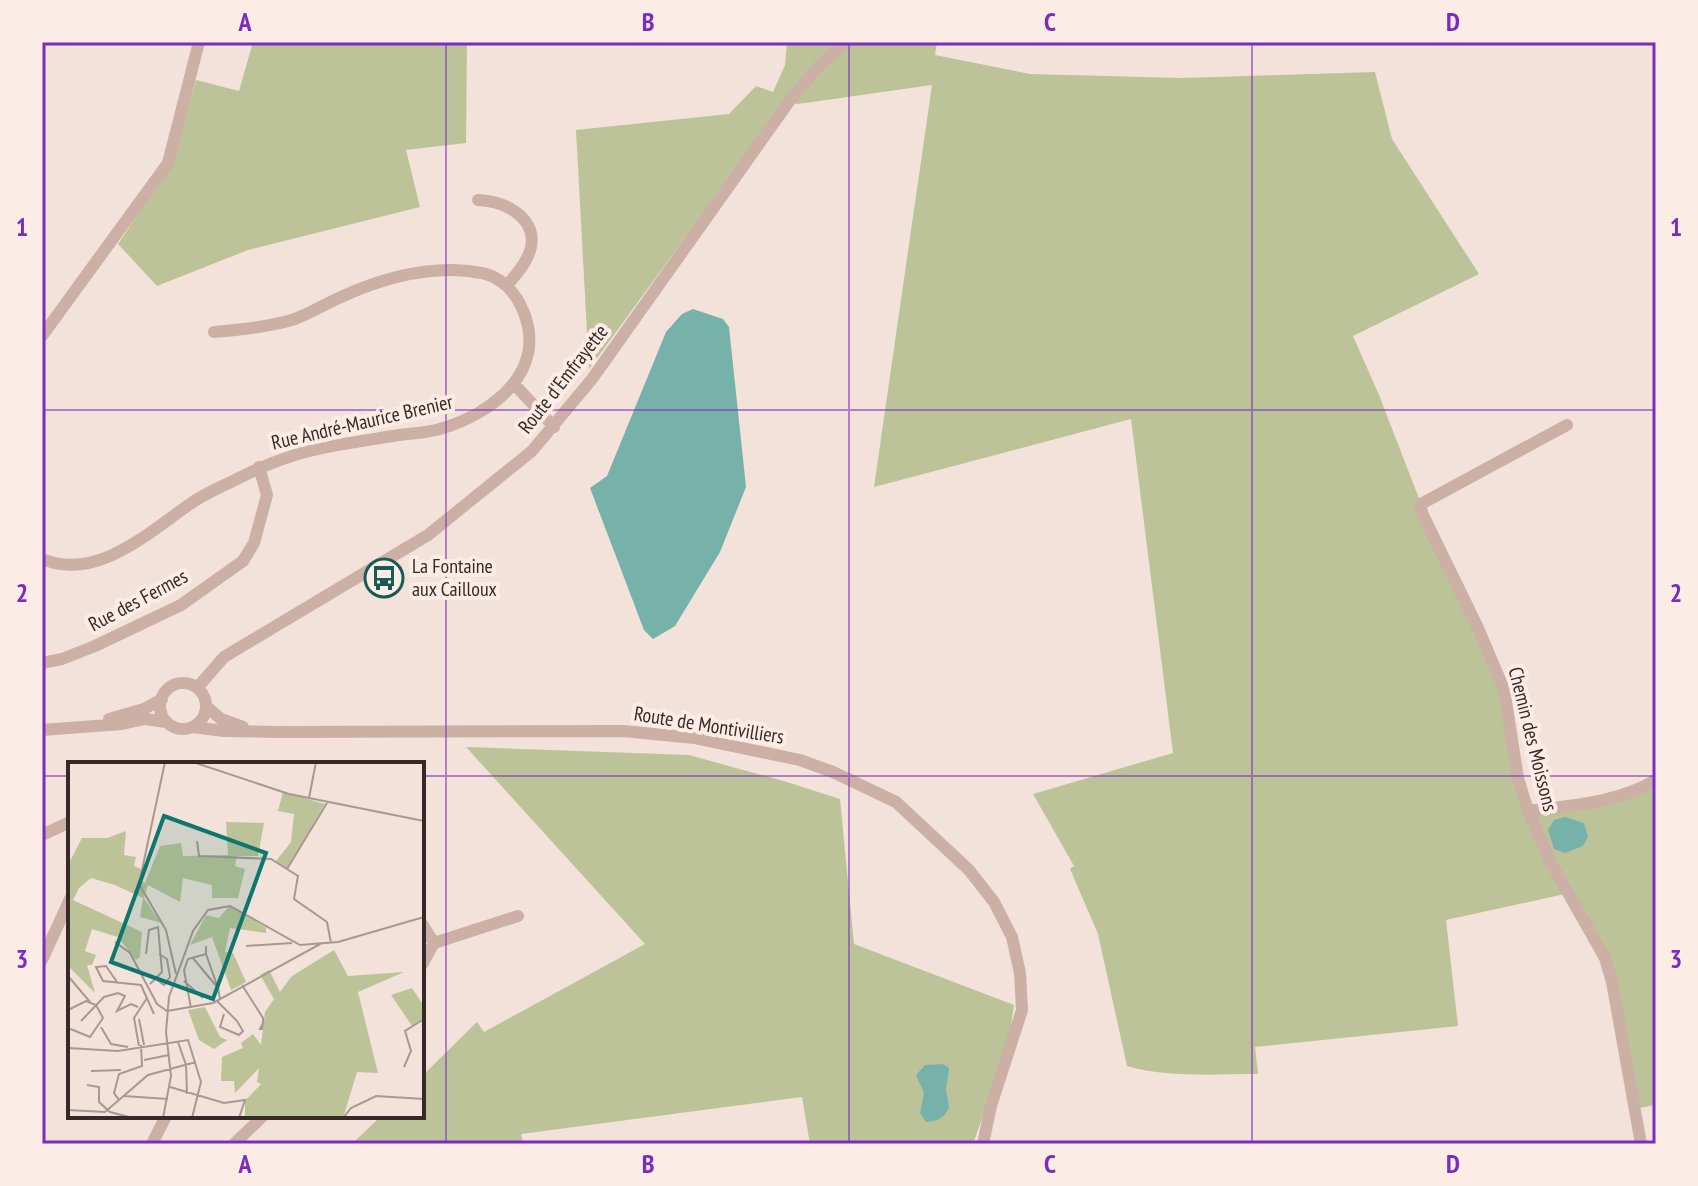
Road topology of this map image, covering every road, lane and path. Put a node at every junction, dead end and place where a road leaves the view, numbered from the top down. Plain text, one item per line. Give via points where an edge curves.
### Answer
1 (199, 42) edge
2 (845, 42) edge
3 (478, 200) dead end
4 (507, 285) junction
5 (214, 332) dead end
6 (42, 336) edge
7 (515, 385) junction
8 (1567, 425) dead end
9 (554, 427) junction
10 (259, 467) junction
11 (42, 559) edge
12 (42, 663) edge
13 (197, 688) junction
14 (162, 699) junction
15 (206, 706) junction
16 (166, 722) junction
17 (90, 725) junction
18 (193, 727) junction
19 (42, 730) edge
20 (257, 731) junction
21 (1656, 780) edge
22 (1528, 811) junction
23 (68, 823) edge
24 (42, 835) edge
25 (68, 903) edge
26 (518, 916) dead end
27 (424, 927) edge
28 (434, 943) junction
29 (42, 960) edge
30 (424, 961) edge
31 (165, 1118) edge
32 (261, 1118) edge
33 (152, 1144) edge
34 (234, 1144) edge
35 (983, 1144) edge
36 (1641, 1144) edge

1 - 6 street via 168,163
2 - 9 street, Route d'Emfrayette via 788,103
3 - 4 street via 505,204 527,224 528,258
4 - 5 street via 470,271 407,274 294,319
4 - 7 street via 518,299 529,332 530,349
7 - 9 street
7 - 10 street, Rue André-Maurice Brenier via 466,419 438,430 306,452
8 - 22 street, Chemin des Moissons via 1421,504 1504,689
9 - 13 street, Route d'Emfrayette via 508,472 428,535 224,657
10 - 11 street, Rue André-Maurice Brenier via 197,499 119,552 80,565
10 - 12 street, Rue des Fermes via 267,495 254,543 243,561 181,605 95,646
13 - 14 street via 180,684
13 - 15 street
14 - 16 street
14 - 17 street
15 - 18 street
15 - 20 street, Route de Montivilliers via 221,719
16 - 17 street
16 - 18 street via 176,728
17 - 19 street
18 - 20 street, Route de Montivilliers
20 - 35 street, Route de Montivilliers via 623,731 694,738 800,760 896,802 969,870 1012,937 1022,1010
21 - 22 street via 1612,799
22 - 36 street, Chemin des Moissons via 1605,958
23 - 24 street
25 - 29 street
26 - 28 street
27 - 28 street
28 - 30 street
31 - 33 street
32 - 34 street

